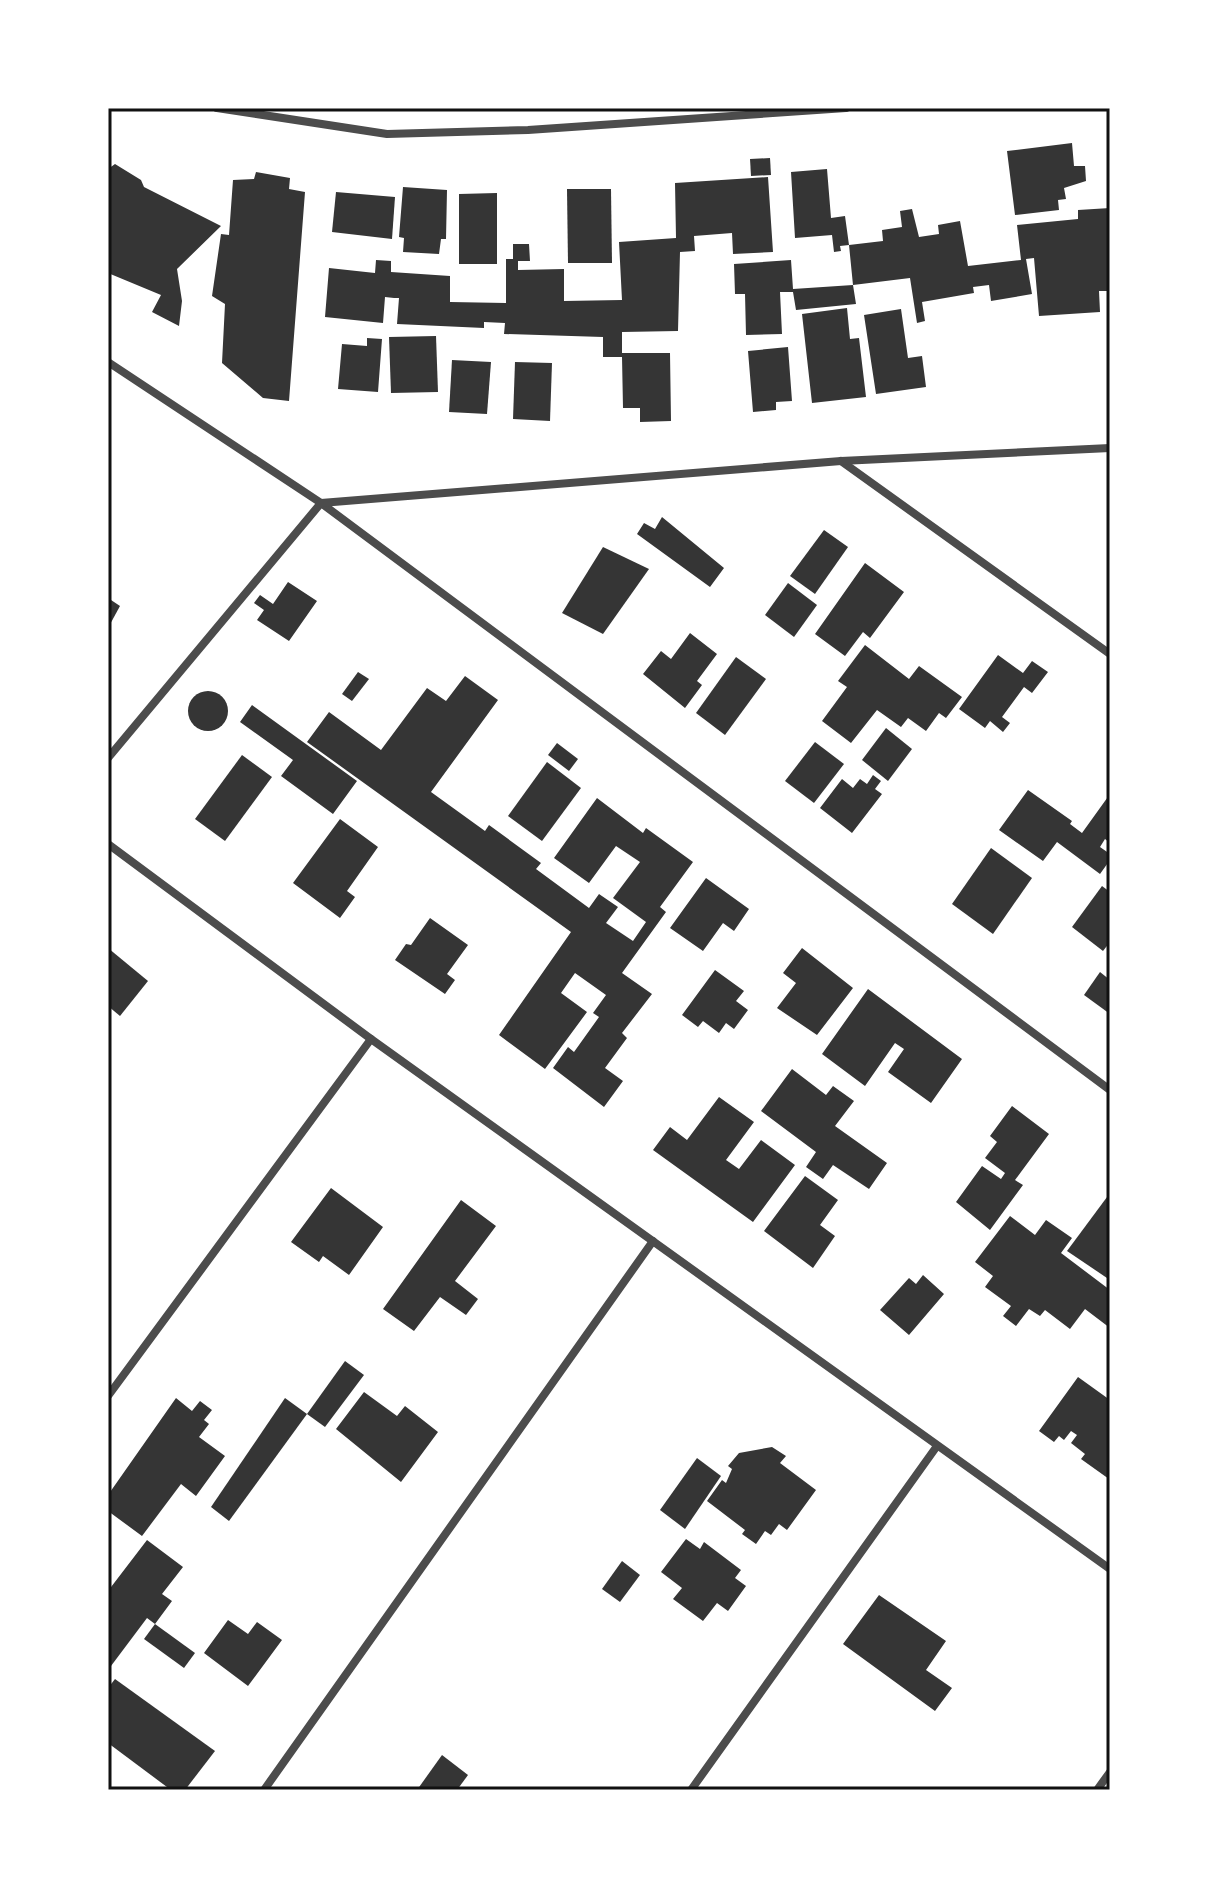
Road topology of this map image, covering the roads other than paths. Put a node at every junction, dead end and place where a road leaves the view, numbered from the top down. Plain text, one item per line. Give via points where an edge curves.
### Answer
1 (217, 108) edge
2 (846, 108) edge
3 (108, 362) edge
4 (1110, 448) edge
5 (841, 461) junction
6 (321, 503) junction
7 (1110, 654) edge
8 (108, 758) edge
9 (108, 844) edge
10 (371, 1039) junction
11 (1110, 1090) edge
12 (653, 1241) junction
13 (108, 1396) edge
14 (937, 1446) junction
15 (1110, 1569) edge
16 (1110, 1772) edge
17 (264, 1790) edge
18 (691, 1790) edge
19 (1097, 1790) edge

1 - 2 street via 387,134
3 - 6 street
4 - 5 street
5 - 6 street
5 - 7 street
6 - 8 street
6 - 11 street
9 - 10 street
10 - 12 street
10 - 13 street
12 - 14 street
12 - 17 street
14 - 15 street
14 - 18 street
16 - 19 street

